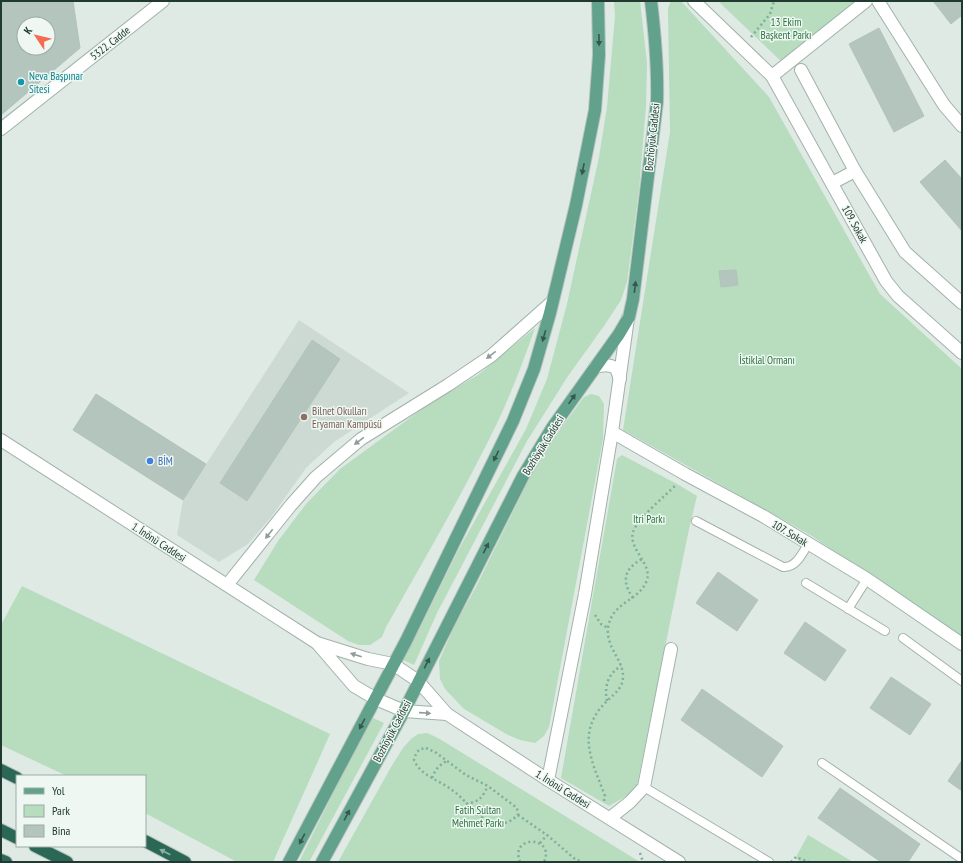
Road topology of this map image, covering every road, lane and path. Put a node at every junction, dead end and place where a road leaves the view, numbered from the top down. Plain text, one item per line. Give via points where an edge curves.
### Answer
1 (163, 1) edge
2 (598, 1) edge
3 (650, 1) edge
4 (694, 1) edge
5 (774, 1) edge
6 (866, 1) edge
7 (878, 1) edge
8 (741, 46) junction
9 (801, 70) dead end
10 (772, 76) junction
11 (962, 126) edge
12 (1, 129) edge
13 (855, 171) junction
14 (832, 183) junction
15 (552, 302) junction
16 (962, 303) edge
17 (629, 317) junction
18 (962, 353) edge
19 (595, 367) junction
20 (620, 379) junction
21 (612, 432) junction
22 (1, 440) edge
23 (684, 474) junction
24 (696, 520) dead end
25 (808, 544) junction
26 (642, 559) junction
27 (867, 579) junction
28 (806, 583) dead end
29 (227, 585) junction
30 (634, 598) junction
31 (848, 609) junction
32 (885, 631) dead end
33 (903, 638) dead end
34 (317, 643) junction
35 (962, 644) edge
36 (671, 649) dead end
37 (393, 664) junction
38 (621, 666) junction
39 (418, 681) junction
40 (962, 682) edge
41 (376, 699) junction
42 (607, 700) junction
43 (404, 711) junction
44 (447, 714) junction
45 (447, 761) junction
46 (822, 763) dead end
47 (1, 770) edge
48 (16, 778) edge
49 (432, 778) junction
50 (548, 780) junction
51 (488, 786) junction
52 (644, 786) junction
53 (466, 804) junction
54 (518, 815) junction
55 (605, 815) junction
56 (1, 830) edge
57 (547, 835) junction
58 (16, 838) edge
59 (146, 842) edge
60 (540, 843) junction
61 (37, 847) edge
62 (291, 859) edge
63 (962, 859) edge
64 (1, 860) edge
65 (6, 862) edge
66 (67, 862) edge
67 (185, 862) edge
68 (322, 862) edge
69 (520, 862) edge
70 (544, 862) edge
71 (582, 862) edge
72 (679, 862) edge
73 (769, 862) edge
74 (791, 862) edge
75 (809, 862) edge

1 - 12 street, 5322. Cadde
2 -> 15 main road via 599,55 595,110 576,205
17 -> 3 main road, Bozhöyük Caddesi via 634,299 657,102 655,36
4 - 8 street, 109. Sokak
5 - 8 path via 764,23
6 - 10 street
7 - 11 street via 944,105
8 - 10 street, 109. Sokak
9 - 13 street
10 - 14 street, 109. Sokak
13 - 14 street
13 - 16 street via 905,252
14 - 18 street, 109. Sokak via 886,281 898,296
15 -> 29 street via 491,356 361,439 316,477
15 -> 37 main road via 534,369 513,421
17 - 19 main road, Bozhöyük Caddesi
17 - 20 street
19 - 20 street via 611,365 616,368
39 -> 19 main road, Bozhöyük Caddesi via 523,476 552,428
20 - 21 street
21 - 23 street, 107. Sokak
21 - 50 street via 585,594
22 - 29 street, 1. İnönü Caddesi
23 - 25 street, 107. Sokak via 763,516
23 - 26 path via 638,522 633,532 634,542
24 - 25 lane via 783,567 791,567
25 - 27 street, 107. Sokak
26 - 30 path via 647,569 647,579
26 - 30 path via 633,564 627,573 626,583
27 - 31 lane
27 - 35 street, 107. Sokak
28 - 31 lane
29 - 34 street, 1. İnönü Caddesi
30 - 38 path via 617,609 608,628 611,648
31 - 32 lane
33 - 40 lane
37 -> 34 street
34 - 41 street, 1. İnönü Caddesi via 354,686
36 - 52 street
37 - 39 street, 1. İnönü Caddesi
37 - 41 main road
38 - 42 path via 608,680
38 - 42 path via 624,676 621,686
39 - 43 main road, Bozhöyük Caddesi
39 - 44 street, 1. İnönü Caddesi
41 - 43 street, 1. İnönü Caddesi
41 -> 62 main road
42 - 55 path via 597,711 588,734 588,748 605,796
43 -> 44 street, 1. İnönü Caddesi
68 -> 43 main road, Bozhöyük Caddesi
44 - 50 street, 1. İnönü Caddesi
45 - 49 path via 440,764
45 - 49 path via 435,752 426,748 420,749 414,760 416,766
45 - 51 path via 466,775
46 - 63 lane
47 - 48 highway
49 - 53 path via 453,790
50 - 55 street, 1. İnönü Caddesi
51 - 53 path via 478,801
51 - 54 path via 517,808
52 - 55 street via 630,802
52 - 73 lane
53 - 54 path via 484,820 496,824 505,824
54 - 57 path
55 - 72 street, 1. İnönü Caddesi
56 - 58 highway
57 - 60 path
57 - 71 path
67 -> 59 highway
60 - 69 path via 531,841 522,845 518,853
60 - 70 path via 545,850
61 - 66 highway
64 - 65 highway
74 - 75 path via 796,857

